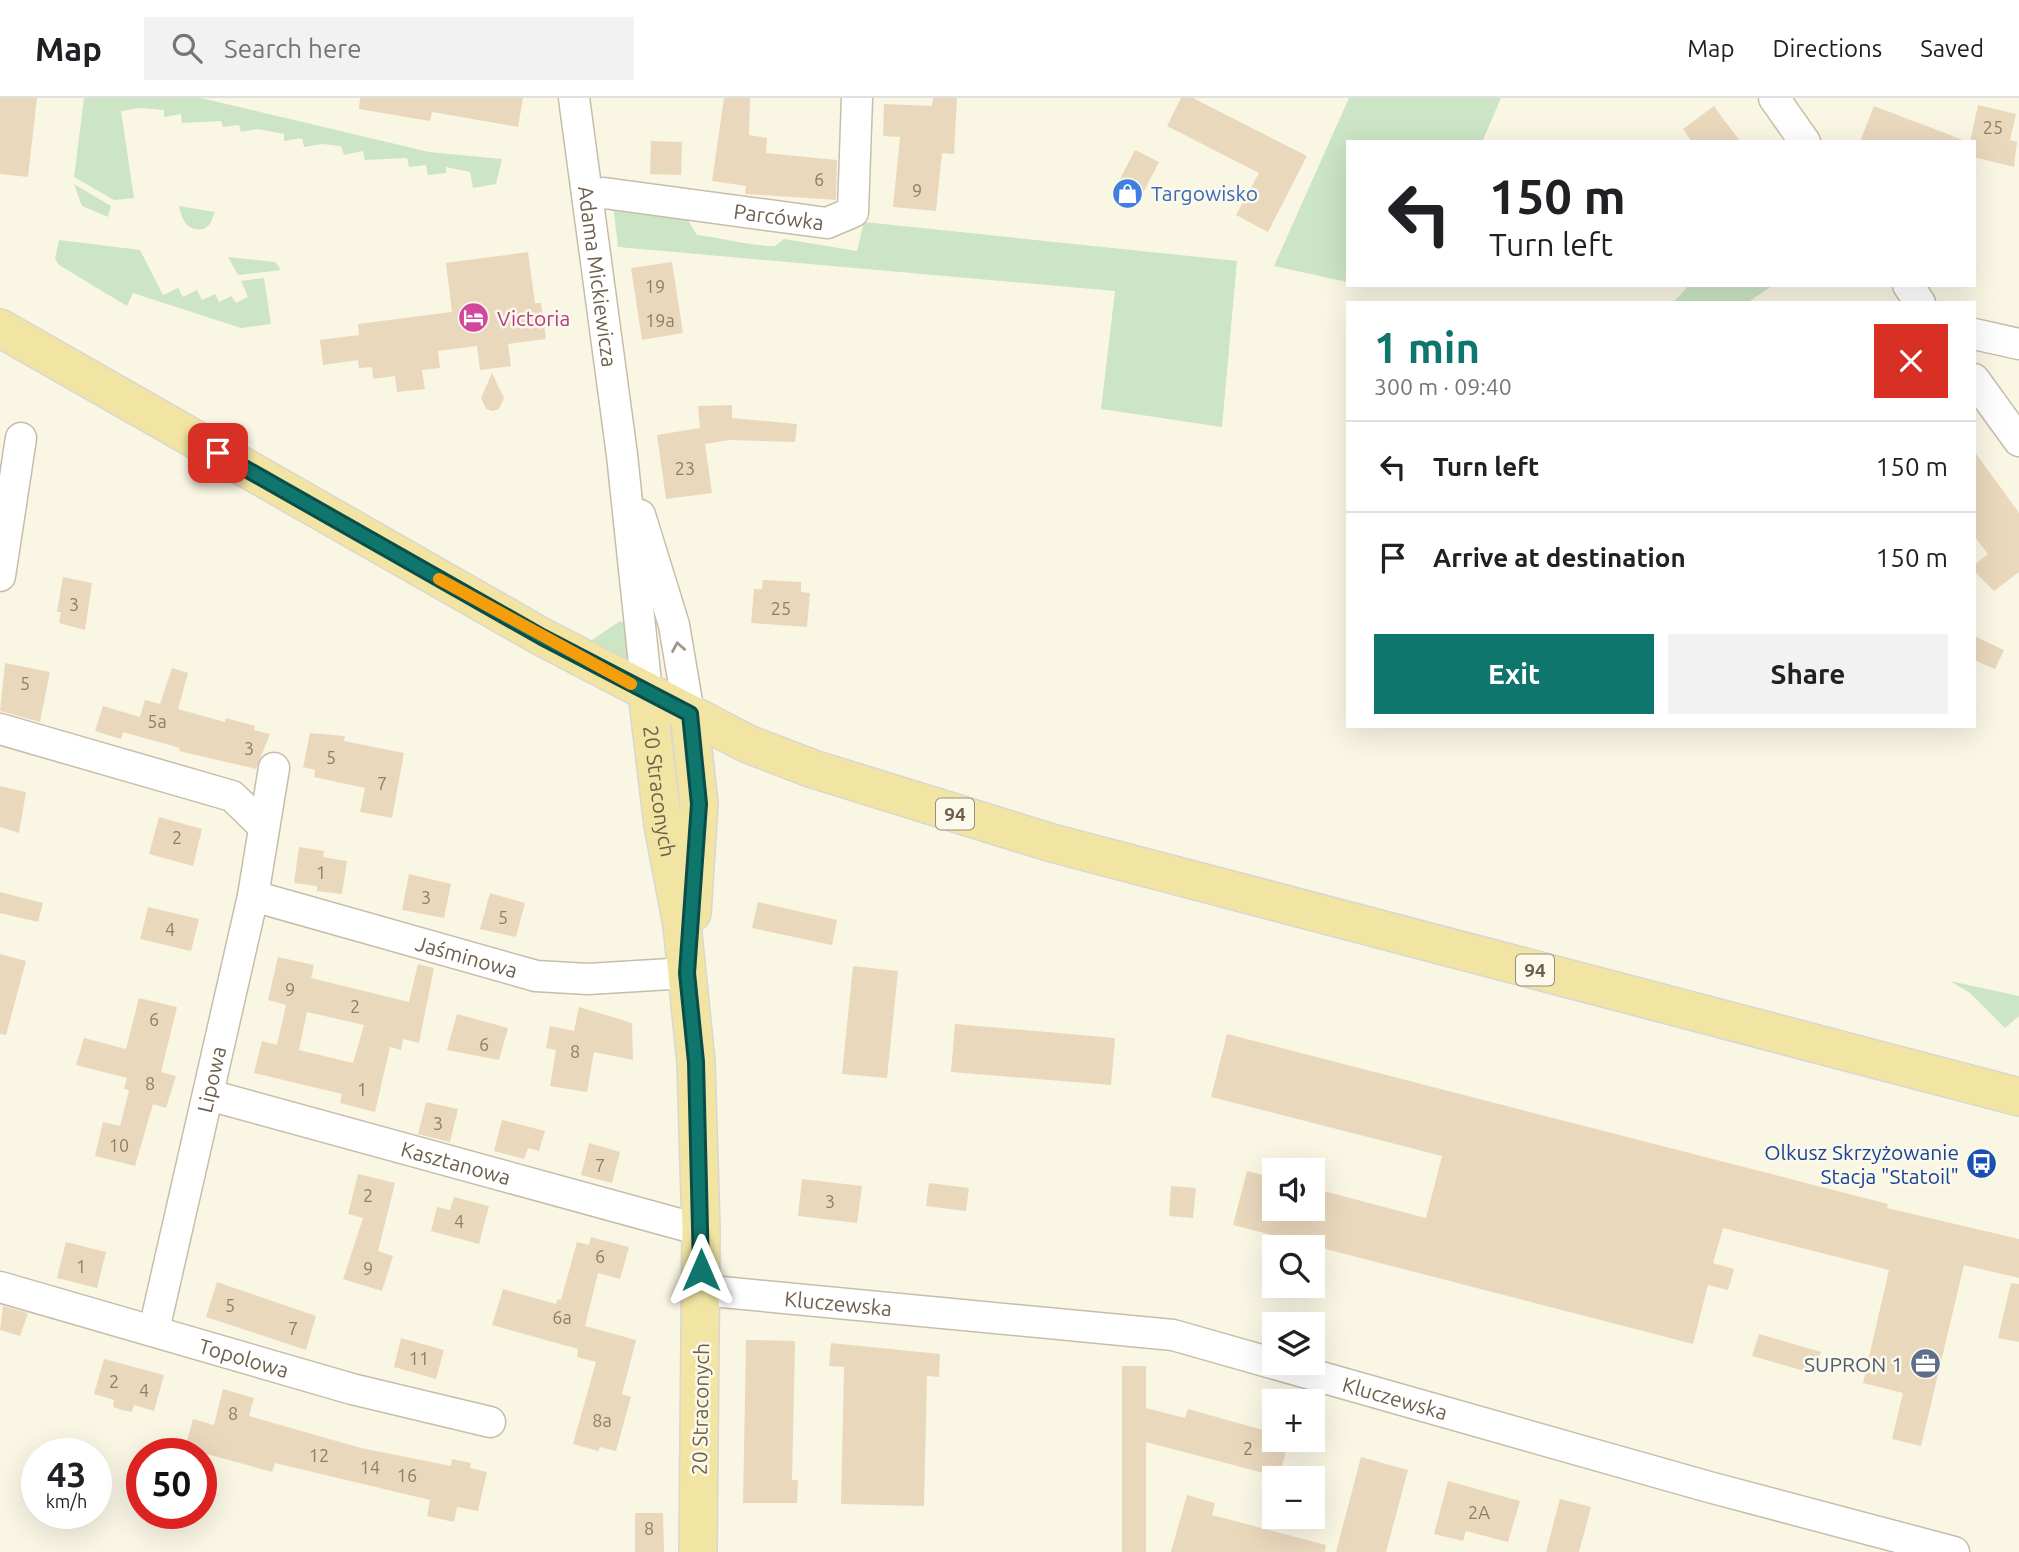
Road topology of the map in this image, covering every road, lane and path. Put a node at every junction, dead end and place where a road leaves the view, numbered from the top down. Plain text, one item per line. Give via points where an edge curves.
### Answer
1 (574, 98) edge
2 (857, 98) edge
3 (1774, 98) edge
4 (1804, 140) edge
5 (590, 197) junction
6 (0, 328) edge
7 (1976, 334) edge
8 (2019, 344) edge
9 (1976, 382) edge
10 (21, 438) dead end
11 (2019, 442) edge
12 (622, 455) junction
13 (0, 576) edge
14 (647, 692) junction
15 (690, 714) junction
16 (0, 729) edge
17 (654, 746) junction
18 (696, 765) junction
19 (274, 768) dead end
20 (263, 826) junction
21 (253, 897) junction
22 (687, 973) junction
23 (209, 1095) junction
24 (2019, 1097) edge
25 (701, 1230) junction
26 (0, 1287) edge
27 (701, 1290) junction
28 (154, 1330) junction
29 (489, 1422) dead end
30 (698, 1552) edge
31 (1954, 1552) edge

1 - 5 street, Adama Mickiewicza
2 - 5 street, Parcówka via 853,212 827,223 604,193
3 - 4 street
5 - 12 street, Adama Mickiewicza
6 - 14 main road, 94 via 542,637
7 - 8 street
9 - 11 street
10 - 13 street
12 - 14 street, Adama Mickiewicza
15 -> 12 street, Adama Mickiewicza via 674,625
14 - 15 main road, 94
14 - 17 main road, 20 Straconych
15 - 18 main road, 20 Straconych
15 - 24 main road, 94 via 748,744 813,769 1052,843
16 - 20 street via 232,796
17 - 18 main road
17 - 22 main road, 20 Straconych
18 - 22 main road, 20 Straconych via 698,833
19 - 20 street, Lipowa
20 - 21 street, Lipowa
21 - 22 street, Jaśminowa via 536,976 588,979
21 - 23 street, Lipowa
22 - 25 main road, 20 Straconych via 696,1062
23 - 25 street, Kasztanowa
23 - 28 street, Lipowa
25 - 27 main road, 20 Straconych
26 - 28 street, Topolowa
27 - 30 main road, 20 Straconych
27 - 31 street, Kluczewska via 1173,1335
28 - 29 street, Topolowa via 352,1389

